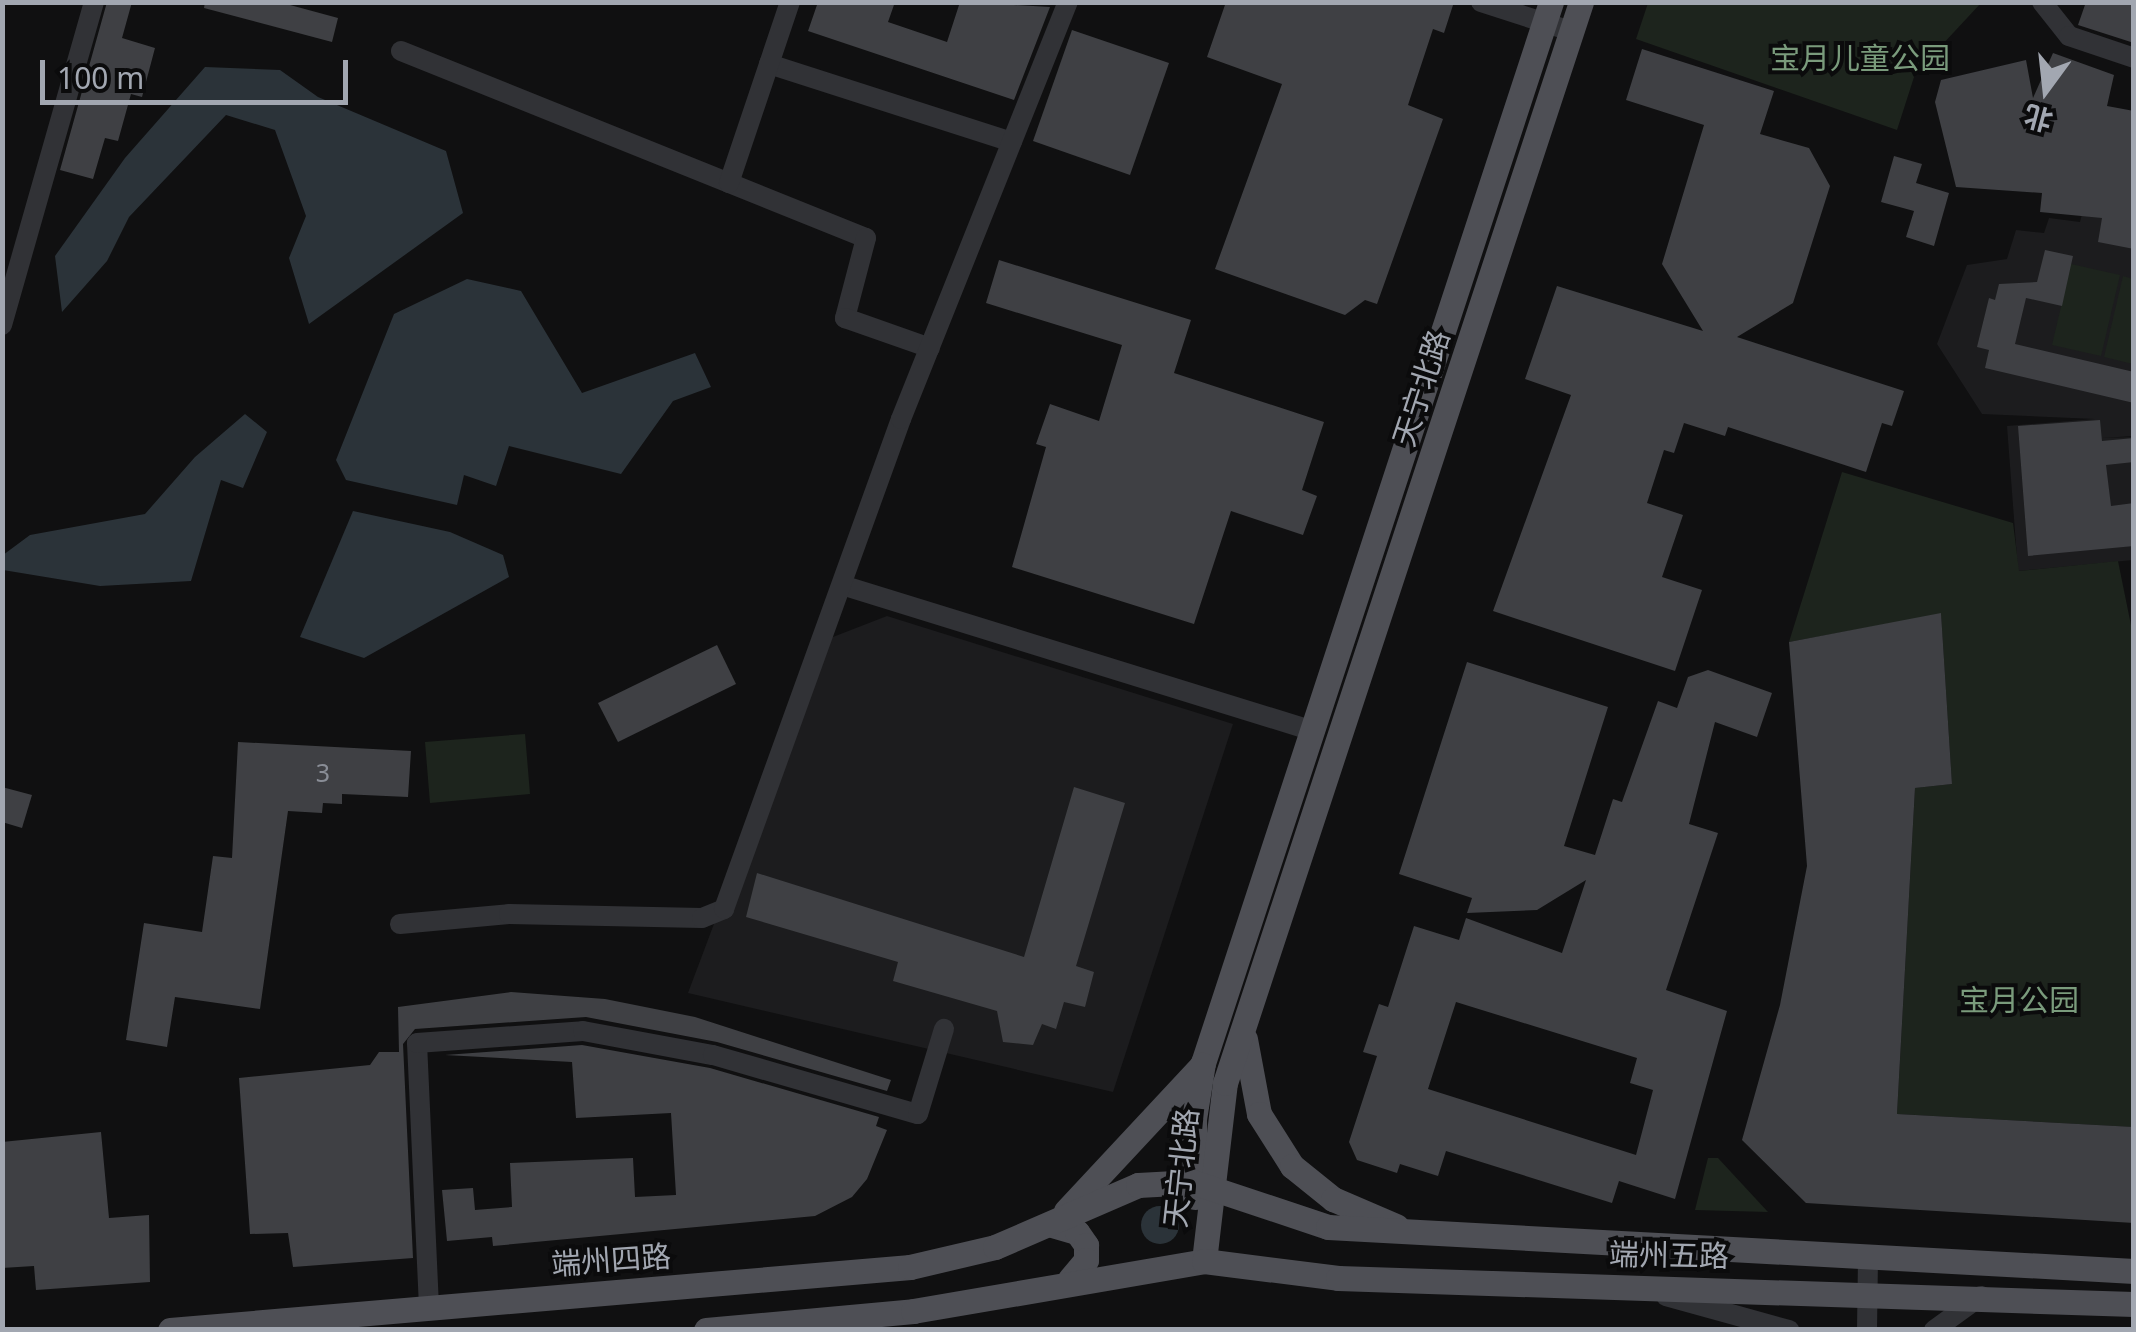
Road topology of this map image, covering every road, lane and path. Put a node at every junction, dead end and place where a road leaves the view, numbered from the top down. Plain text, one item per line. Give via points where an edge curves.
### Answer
1 (94, 2) edge
2 (790, 2) edge
3 (1068, 2) edge
4 (1481, 2) edge
5 (1581, 2) edge
6 (2042, 2) edge
7 (1547, 13) edge
8 (1572, 32) junction
9 (401, 52) dead end
10 (2134, 58) edge
11 (770, 64) junction
12 (1012, 142) junction
13 (730, 183) junction
14 (2, 325) edge
15 (930, 348) junction
16 (845, 586) junction
17 (1312, 730) junction
18 (400, 924) dead end
19 (944, 1030) dead end
20 (1244, 1034) junction
21 (1203, 1064) junction
22 (1204, 1183) junction
23 (1052, 1225) junction
24 (1413, 1234) junction
25 (1868, 1258) junction
26 (1204, 1261) junction
27 (2134, 1272) edge
28 (1069, 1280) junction
29 (1635, 1288) junction
30 (1867, 1292) junction
31 (1983, 1295) junction
32 (2134, 1304) edge
33 (429, 1307) junction
34 (170, 1330) edge
35 (706, 1330) edge
36 (1789, 1330) edge
37 (1866, 1330) edge
38 (1934, 1330) edge

1 - 14 street
2 - 11 street
3 - 12 street
4 - 7 street
5 - 8 main road, 天宁北路
6 - 10 street via 2069,36
7 - 8 street
7 - 17 main road, 天宁北路
8 - 20 main road, 天宁北路
9 - 13 street
11 - 12 street
11 - 13 street
12 - 15 street
13 - 15 street via 866,238 845,318
15 - 16 street
16 - 17 street
16 - 18 street via 724,909 702,918 509,914
17 - 21 main road, 天宁北路
19 - 33 street via 918,1114 713,1055 583,1031 417,1043
20 - 22 main road, 天宁北路 via 1219,1105
20 - 24 main road via 1259,1114 1292,1166 1333,1198
21 - 22 main road, 天宁北路
21 - 23 main road via 1168,1109
22 - 23 main road, 端州四路 via 1138,1185
22 - 24 main road, 端州五路 via 1328,1227
22 - 26 main road, 天宁北路
23 - 28 main road via 1077,1232 1086,1245 1086,1260
23 - 33 main road, 端州四路 via 910,1267
24 - 25 main road, 端州五路
25 - 27 main road, 端州五路
25 - 30 street
26 - 28 main road
26 - 29 main road, 端州五路 via 1338,1278
28 - 35 main road via 913,1311
29 - 30 main road, 端州五路
29 - 36 street
30 - 31 main road, 端州五路
30 - 37 street
31 - 32 main road, 端州五路
31 - 38 street
33 - 34 main road, 端州四路

